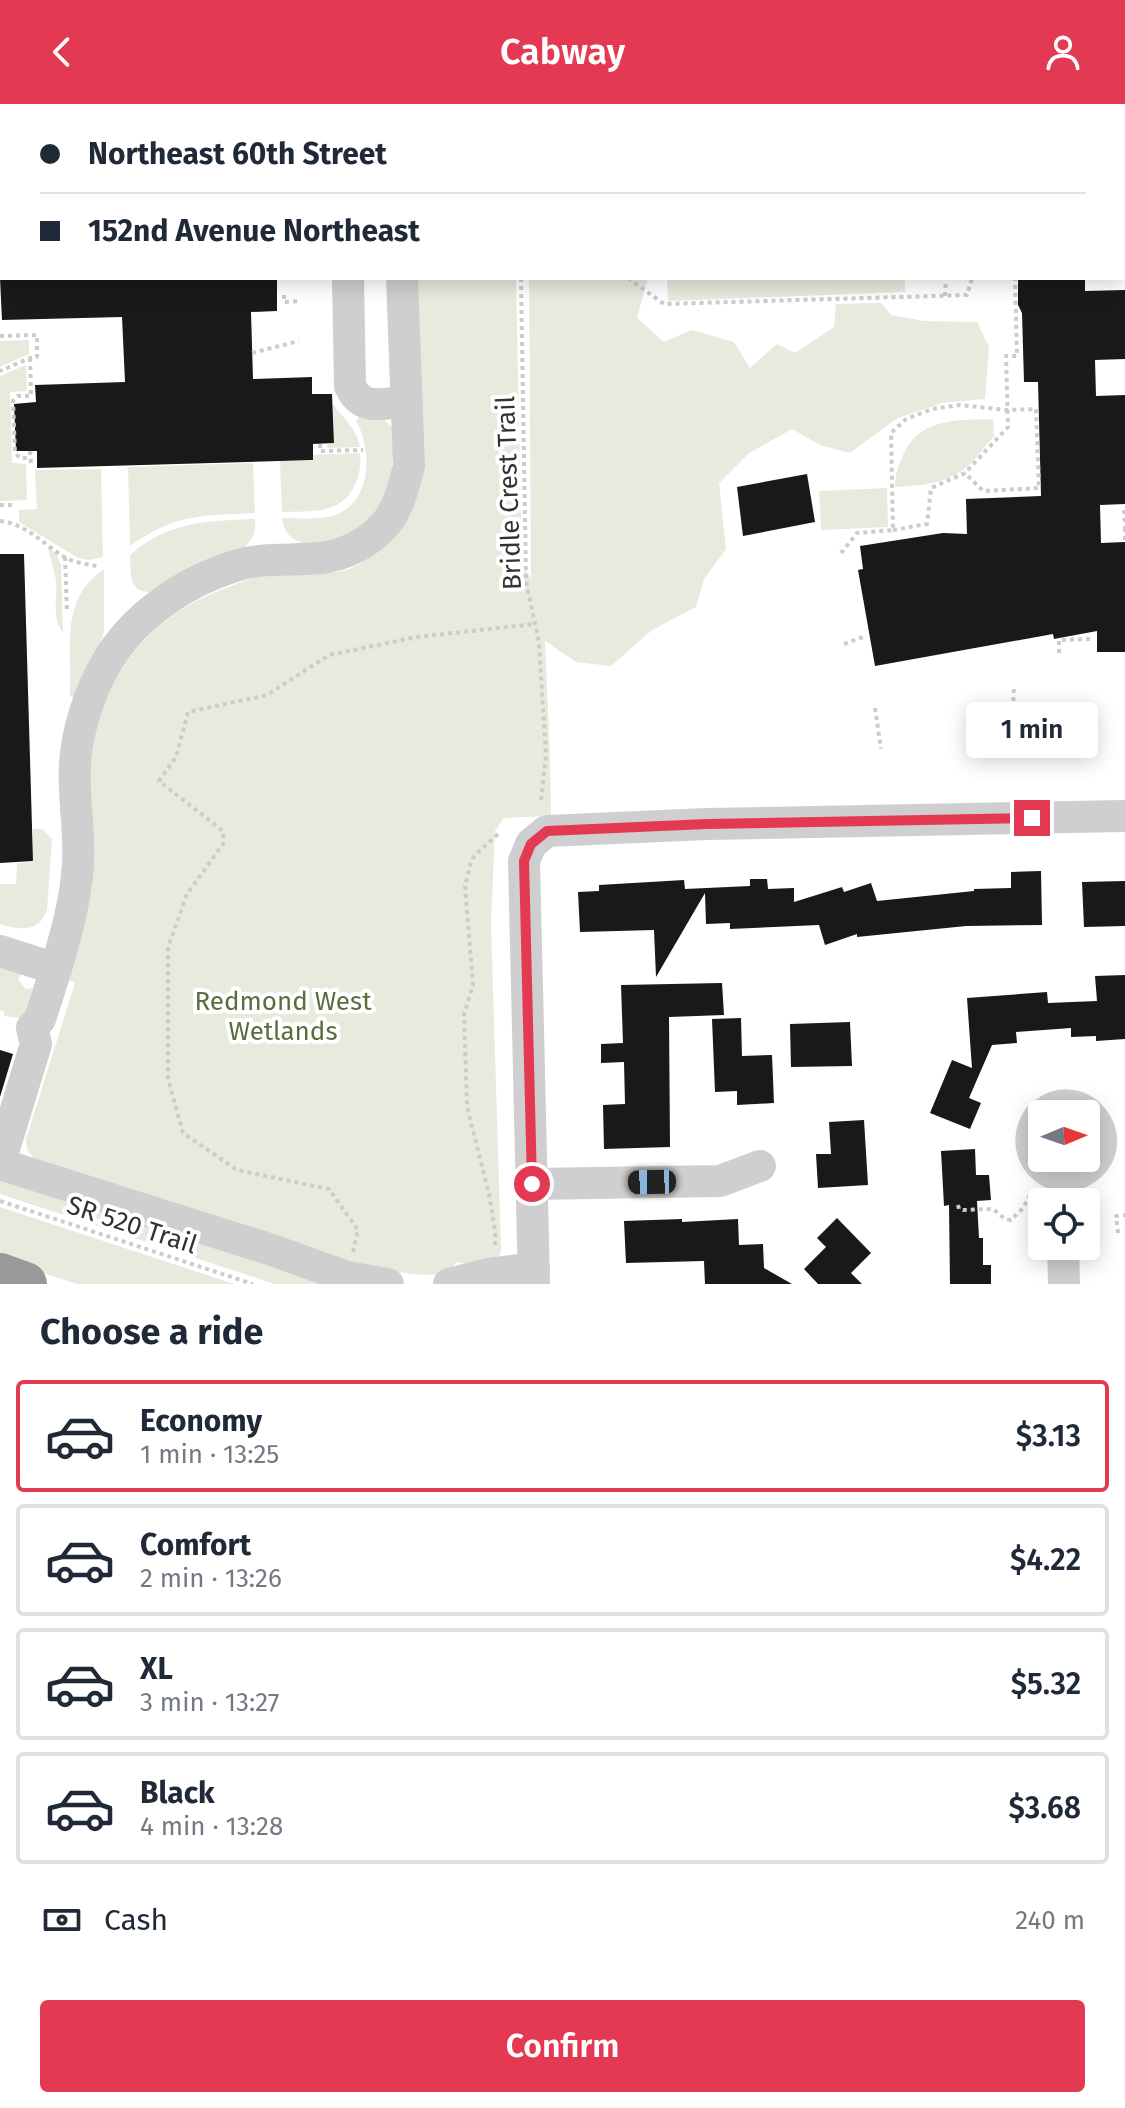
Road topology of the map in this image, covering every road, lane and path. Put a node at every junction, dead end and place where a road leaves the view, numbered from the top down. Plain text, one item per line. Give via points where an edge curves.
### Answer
1 (348, 280) edge
2 (402, 280) edge
3 (521, 280) edge
4 (631, 280) edge
5 (946, 280) edge
6 (971, 280) edge
7 (1015, 280) edge
8 (284, 295) dead end
9 (945, 296) junction
10 (300, 301) dead end
11 (0, 336) edge
12 (299, 341) dead end
13 (252, 353) dead end
14 (30, 358) junction
15 (0, 371) edge
16 (406, 402) junction
17 (1007, 410) junction
18 (320, 444) dead end
19 (363, 450) dead end
20 (30, 451) dead end
21 (31, 458) junction
22 (31, 465) dead end
23 (965, 473) junction
24 (1, 505) edge
25 (13, 505) dead end
26 (1124, 510) edge
27 (0, 521) edge
28 (1125, 528) edge
29 (893, 530) junction
30 (1125, 540) edge
31 (841, 553) dead end
32 (65, 557) junction
33 (97, 566) dead end
34 (67, 613) dead end
35 (534, 624) junction
36 (863, 637) dead end
37 (1091, 639) dead end
38 (844, 644) dead end
39 (1059, 653) dead end
40 (1014, 685) dead end
41 (1042, 704) dead end
42 (1012, 707) junction
43 (875, 708) dead end
44 (966, 711) dead end
45 (1012, 733) dead end
46 (881, 749) dead end
47 (541, 801) dead end
48 (1125, 816) edge
49 (499, 833) dead end
50 (0, 951) edge
51 (56, 969) junction
52 (0, 1163) edge
53 (760, 1166) dead end
54 (1080, 1172) edge
55 (532, 1184) junction
56 (1052, 1188) edge
57 (0, 1201) edge
58 (958, 1205) dead end
59 (1028, 1205) edge
60 (1125, 1215) edge
61 (1118, 1233) dead end
62 (1063, 1260) edge
63 (495, 1273) junction
64 (0, 1275) edge
65 (534, 1276) edge
66 (347, 1277) junction
67 (25, 1284) edge
68 (253, 1284) edge
69 (388, 1284) edge
70 (449, 1284) edge
71 (1064, 1284) edge

1 - 16 street via 350,386 355,398 366,404
2 - 16 street
3 - 35 path, Bridle Crest Trail via 526,581
4 - 9 path via 664,304
5 - 9 path
6 - 9 path via 967,295
7 - 17 path via 1017,356 1006,356
8 - 10 path via 284,302
11 - 14 path via 37,335 37,357
12 - 13 path
14 - 15 path
14 - 21 path via 31,396 13,401 15,453
16 - 51 street via 409,466 402,492 387,522 366,541 321,558 236,565 198,581 158,605 107,662 84,712 75,765 78,861 71,918
17 - 23 path via 1008,427
17 - 23 path via 1036,409 1039,488 983,491
17 - 29 path via 959,405 932,409 906,419 891,433
18 - 19 path via 320,451
20 - 21 path
21 - 22 path
23 - 29 path via 931,488 927,524
24 - 25 path
26 - 28 path
27 - 32 path via 21,528
28 - 30 path
29 - 31 path via 857,533
32 - 33 path
32 - 34 path
35 - 47 path, Bridle Crest Trail via 546,755
35 - 66 path via 417,637 329,655 267,695 188,712 176,757 159,781 223,831 223,844 187,894 168,947 168,1079 183,1133 237,1170 329,1189 358,1230
36 - 38 path
37 - 39 path via 1059,640
40 - 42 path
41 - 42 path
42 - 44 path
42 - 45 path
43 - 46 path
48 - 55 street via 547,831 531,844 524,861
49 - 63 path via 471,861 465,886 473,985 464,1014 467,1107 489,1194
50 - 51 street
51 - 52 street via 40,1019 32,1028 36,1044
52 - 66 street
53 - 55 street via 720,1181
54 - 56 street
55 - 65 street
57 - 68 path, SR 520 Trail
58 - 59 path via 963,1210 993,1209 1011,1220
60 - 61 path via 1116,1216
62 - 71 street
63 - 65 street
63 - 70 street
64 - 67 highway
66 - 69 street

